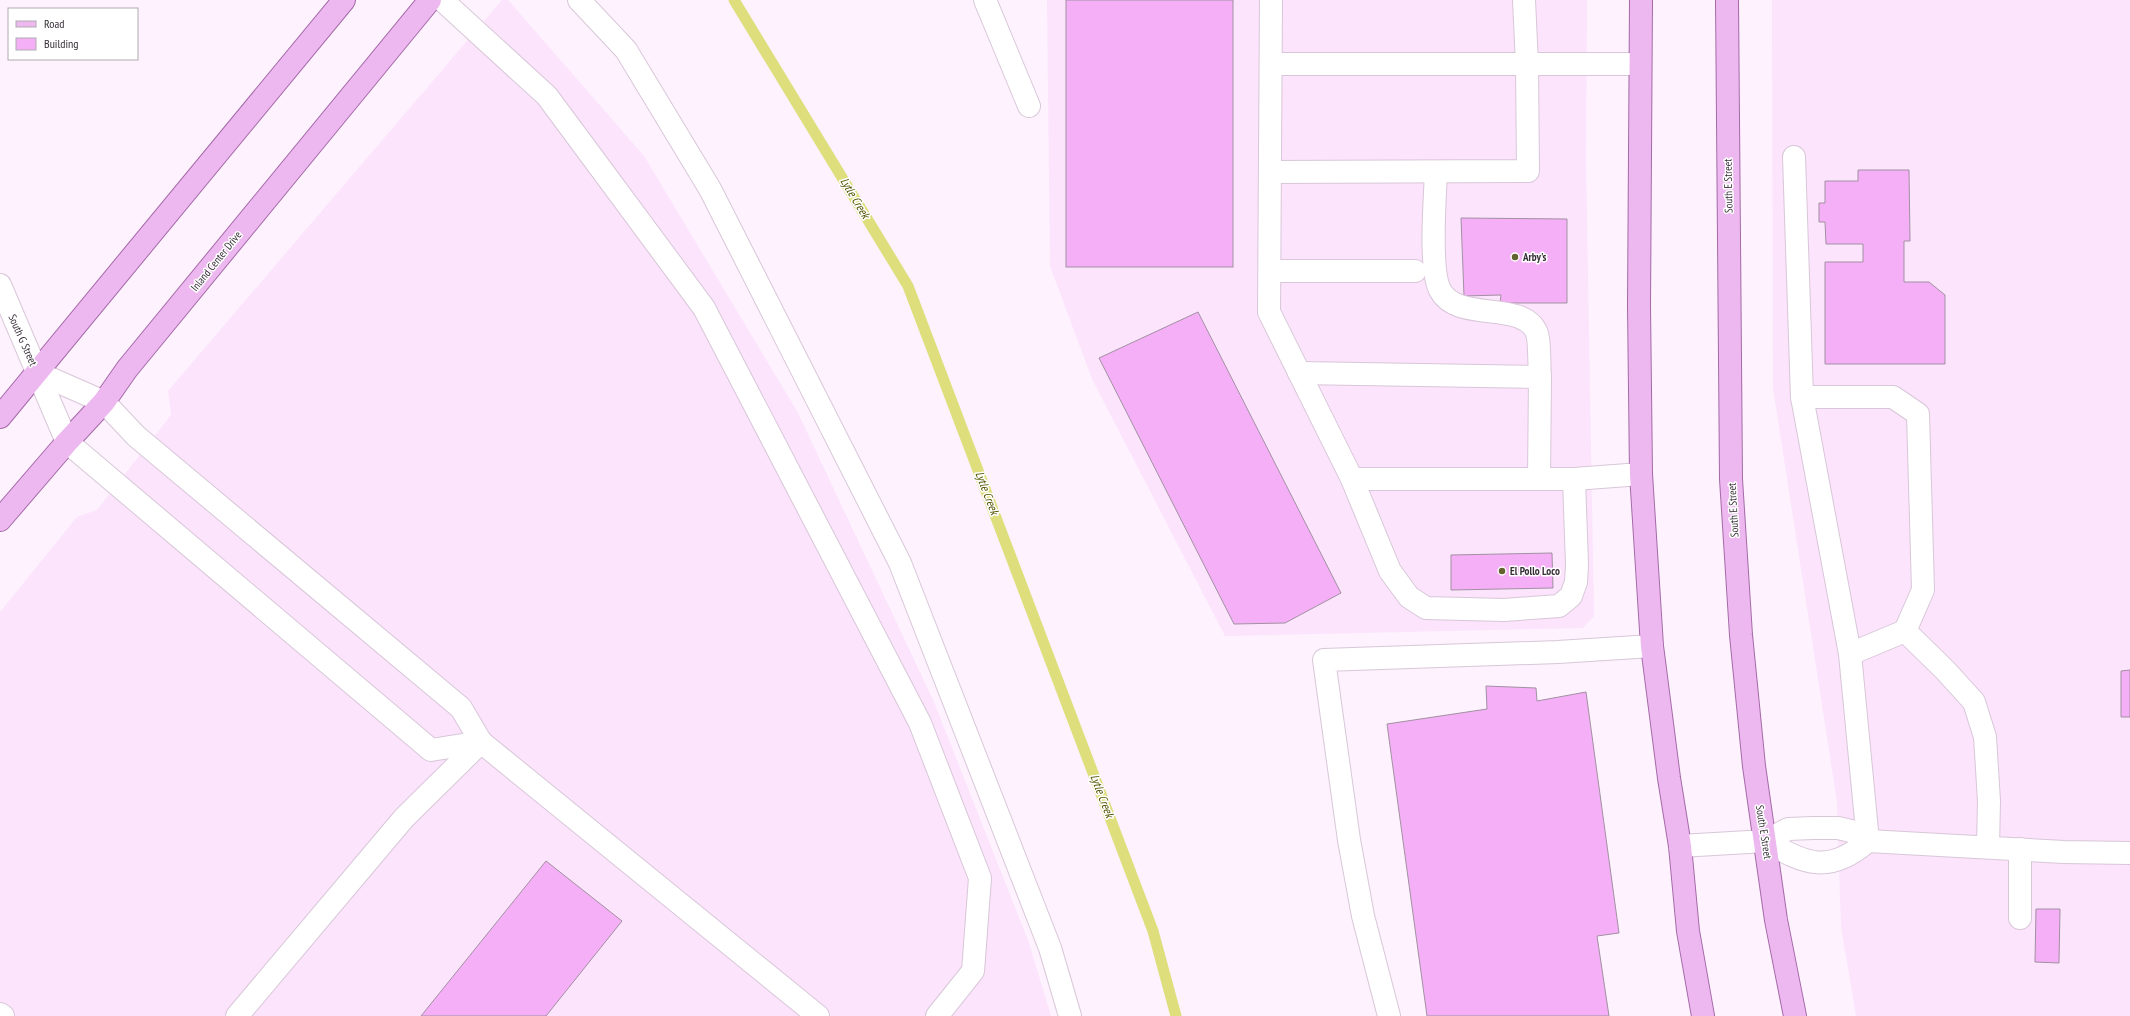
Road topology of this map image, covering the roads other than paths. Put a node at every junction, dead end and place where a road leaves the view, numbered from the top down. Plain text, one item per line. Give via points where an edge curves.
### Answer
1 (344, 0) edge
2 (430, 0) edge
3 (442, 0) edge
4 (578, 0) edge
5 (985, 0) edge
6 (1271, 0) edge
7 (1524, 0) edge
8 (1641, 0) edge
9 (1727, 0) edge
10 (1271, 64) junction
11 (1527, 64) junction
12 (1640, 64) junction
13 (1029, 106) dead end
14 (1794, 157) dead end
15 (1271, 172) junction
16 (1436, 172) junction
17 (1270, 271) junction
18 (1415, 271) dead end
19 (0, 285) edge
20 (38, 373) junction
21 (1299, 373) junction
22 (1540, 376) junction
23 (1802, 397) junction
24 (104, 402) junction
25 (0, 417) edge
26 (66, 442) junction
27 (1642, 474) junction
28 (1352, 478) junction
29 (1539, 478) junction
30 (1574, 478) junction
31 (0, 520) edge
32 (1905, 631) junction
33 (1652, 646) junction
34 (1850, 654) junction
35 (481, 742) junction
36 (1766, 840) junction
37 (1868, 840) junction
38 (1680, 846) junction
39 (1988, 847) junction
40 (2020, 849) junction
41 (2130, 853) edge
42 (2020, 918) dead end
43 (0, 1014) edge
44 (3, 1016) edge
45 (237, 1016) edge
46 (818, 1016) edge
47 (937, 1016) edge
48 (1070, 1016) edge
49 (1389, 1016) edge
50 (1703, 1016) edge
51 (1795, 1016) edge

1 - 20 main road
2 - 24 main road, Inland Center Drive via 127,369
3 - 47 street via 547,96 704,308 920,723 980,878 973,971
4 - 48 street via 626,50 710,189 900,563 1050,948
5 - 13 street
6 - 10 street
7 - 11 street
8 - 12 main road
9 - 36 main road, South E Street via 1732,478 1741,635 1754,766
10 - 11 street
10 - 15 street
11 - 12 street
11 - 16 street via 1528,171
12 - 27 main road
14 - 23 street
15 - 16 street
15 - 17 street
16 - 22 street via 1434,268 1440,290 1447,298 1461,306 1489,313 1508,313 1526,319 1537,332
17 - 18 street
17 - 21 street via 1269,312
19 - 20 street, South G Street
20 - 24 street
20 - 25 main road
20 - 26 street, South G Street
21 - 22 street
21 - 28 street
22 - 29 street
23 - 32 street via 1893,397 1918,414 1923,590
23 - 34 street
24 - 26 main road, Inland Center Drive
24 - 35 street via 136,436 461,708
26 - 31 main road, Inland Center Drive
26 - 35 street via 431,750
27 - 30 street
27 - 33 main road
28 - 29 street
28 - 30 street via 1390,571 1409,597 1426,608 1504,610 1559,606 1571,596 1576,582 1577,565
29 - 30 street
32 - 34 street
32 - 39 street via 1974,702 1985,737 1989,801
33 - 38 main road
33 - 49 street via 1324,660 1360,901
34 - 37 street
35 - 45 street via 404,818
35 - 46 street
36 - 37 street via 1788,830 1838,828 1851,831
36 - 37 street via 1792,856 1819,864 1844,858 1856,852
36 - 38 street
36 - 51 main road, South E Street via 1776,920
37 - 39 street
38 - 50 main road via 1688,932
39 - 40 street
40 - 41 street
40 - 42 street
43 - 44 street

